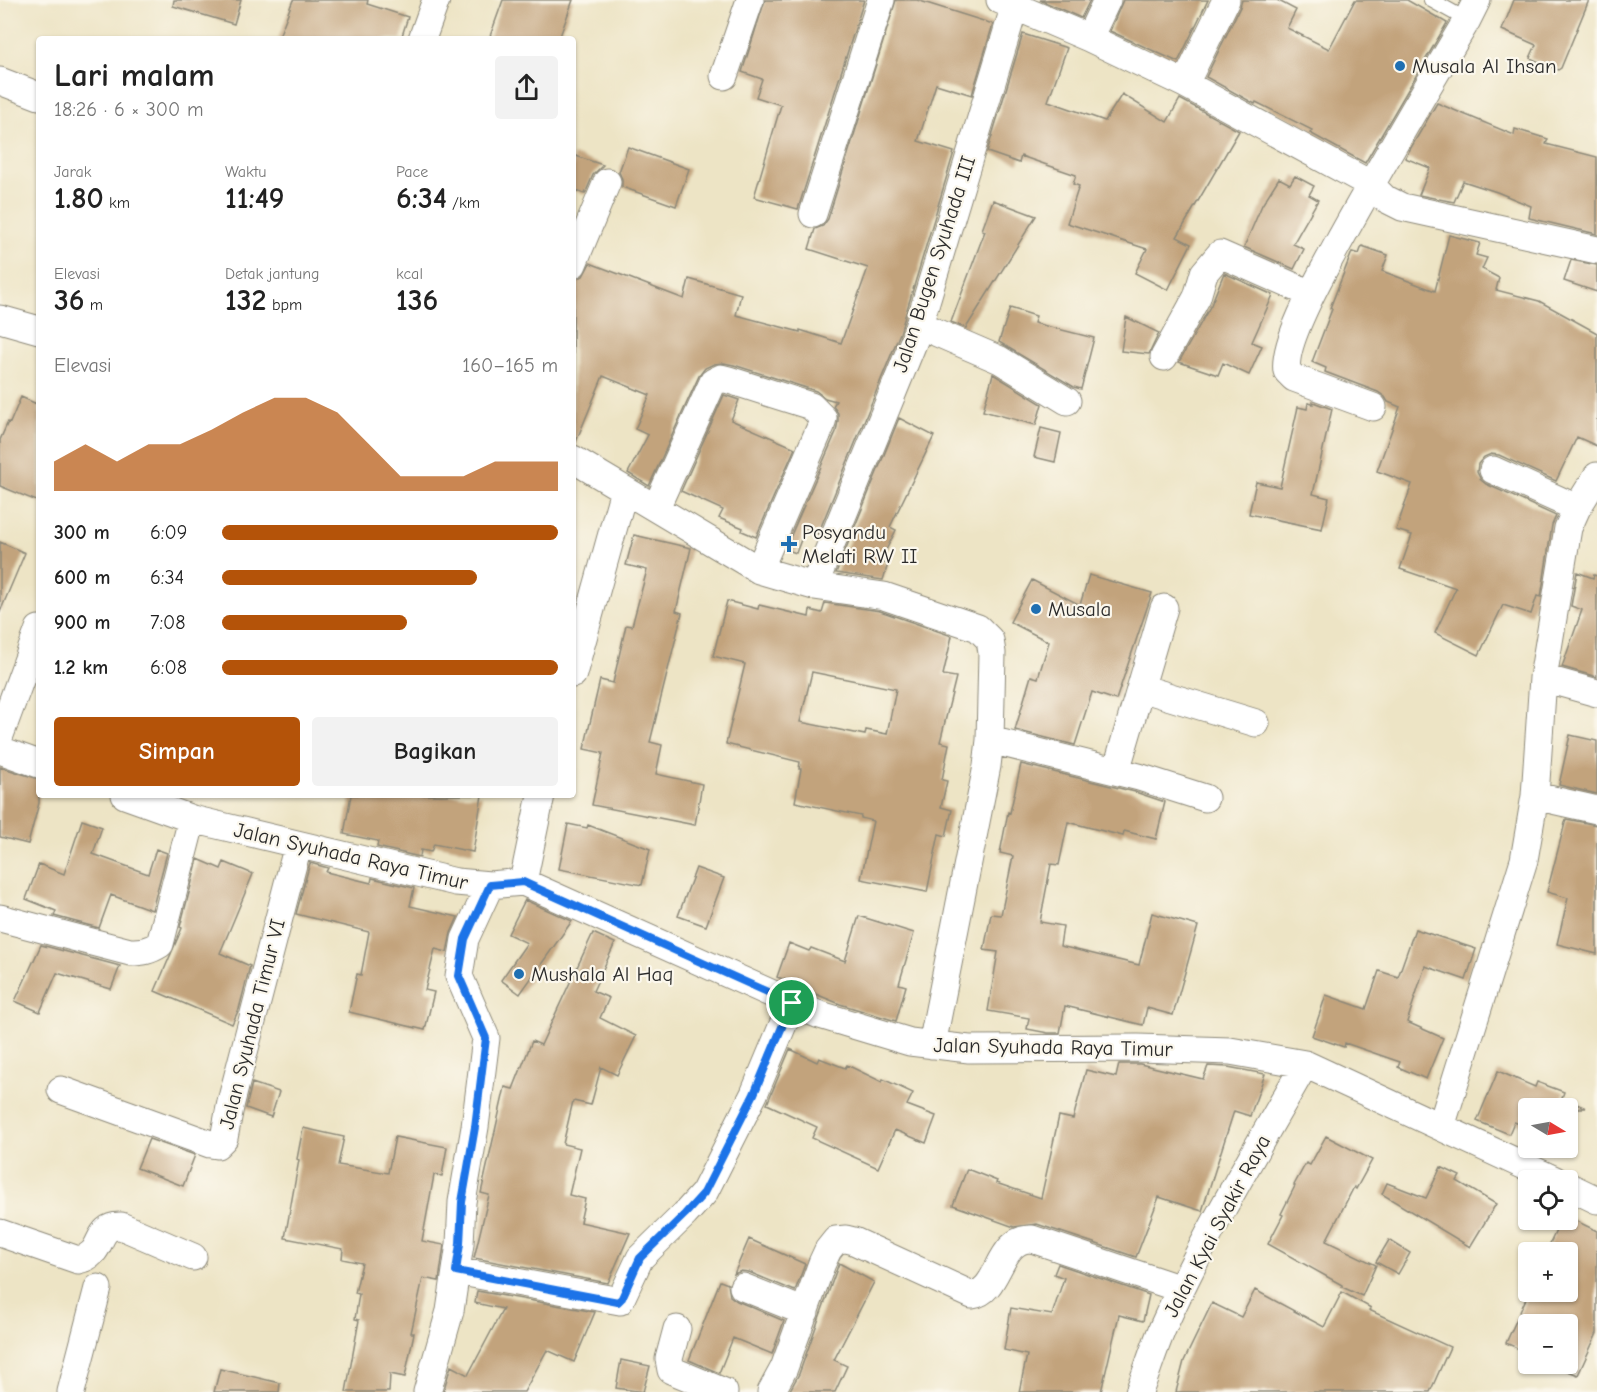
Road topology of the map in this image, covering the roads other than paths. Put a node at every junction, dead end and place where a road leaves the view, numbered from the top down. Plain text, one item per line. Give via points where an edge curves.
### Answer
1 (436, 0) edge
2 (750, 0) edge
3 (881, 0) edge
4 (1107, 0) edge
5 (1226, 0) edge
6 (1431, 0) edge
7 (1008, 2) edge
8 (1472, 10) edge
9 (423, 36) edge
10 (1089, 38) junction
11 (724, 76) dead end
12 (0, 81) edge
13 (1185, 84) junction
14 (36, 95) edge
15 (607, 182) dead end
16 (1370, 184) junction
17 (813, 214) dead end
18 (1597, 249) edge
19 (576, 257) edge
20 (1311, 294) junction
21 (0, 319) edge
22 (919, 326) junction
23 (36, 329) edge
24 (1164, 357) dead end
25 (1067, 401) dead end
26 (1373, 407) dead end
27 (576, 461) edge
28 (1493, 470) dead end
29 (1597, 476) edge
30 (624, 490) junction
31 (656, 508) junction
32 (1577, 508) junction
33 (759, 570) junction
34 (814, 586) junction
35 (1164, 608) dead end
36 (36, 636) edge
37 (576, 663) edge
38 (1543, 678) junction
39 (1141, 688) junction
40 (1597, 693) edge
41 (1256, 723) dead end
42 (0, 735) edge
43 (990, 740) junction
44 (0, 750) edge
45 (36, 763) edge
46 (1116, 771) junction
47 (1535, 796) junction
48 (133, 798) edge
49 (540, 798) edge
50 (1205, 798) dead end
51 (1597, 810) edge
52 (192, 819) junction
53 (298, 845) junction
54 (523, 882) junction
55 (490, 885) junction
56 (0, 918) edge
57 (792, 1003) junction
58 (932, 1045) junction
59 (1305, 1064) junction
60 (61, 1090) dead end
61 (1441, 1127) junction
62 (1533, 1170) edge
63 (1578, 1191) edge
64 (1597, 1200) edge
65 (0, 1233) edge
66 (193, 1257) dead end
67 (456, 1271) junction
68 (743, 1287) dead end
69 (98, 1288) dead end
70 (1181, 1289) junction
71 (805, 1312) junction
72 (677, 1329) dead end
73 (71, 1392) edge
74 (427, 1392) edge
75 (724, 1392) edge
76 (771, 1392) edge
77 (1139, 1392) edge

1 - 9 street
2 - 11 street
3 - 17 street
4 - 10 street
5 - 13 street
6 - 8 lane
7 - 10 street
7 - 22 street, Jalan Bugen Syuhada III
8 - 16 street
10 - 13 street
12 - 14 street
13 - 16 street
15 - 19 street
16 - 18 street via 1384,198 1402,207
16 - 20 street
20 - 24 street via 1220,254 1204,273 1197,297
20 - 26 street via 1286,354 1287,370 1294,378
21 - 23 street
22 - 25 street via 1000,360
22 - 34 street, Jalan Bugen Syuhada III
27 - 30 street
28 - 32 street
29 - 32 street
30 - 31 street
30 - 37 street
31 - 33 street
31 - 33 street via 713,382 722,378 811,406 823,418 821,426
32 - 38 street via 1568,528
33 - 34 street
34 - 43 street via 884,596 983,632 990,640 992,654
35 - 39 street
36 - 42 street
38 - 40 street
38 - 47 street
39 - 41 street
39 - 46 street
43 - 46 street
43 - 58 street
44 - 45 street
46 - 50 street
47 - 51 street
47 - 61 street via 1524,860
48 - 52 street, Jalan Syuhada Raya Timur
49 - 54 street
52 - 53 street, Jalan Syuhada Raya Timur
52 - 56 street via 159,944 153,948 130,952
53 - 55 street, Jalan Syuhada Raya Timur via 456,882
53 - 60 street, Jalan Syuhada Timur VI via 224,1138 217,1145 210,1144
54 - 55 street, Jalan Syuhada Raya Timur
54 - 57 street, Jalan Syuhada Raya Timur
55 - 67 street via 465,939 459,976 486,1038
57 - 58 street, Jalan Syuhada Raya Timur via 910,1042
57 - 67 street via 754,1094 704,1193 640,1258 620,1301
58 - 59 street, Jalan Syuhada Raya Timur via 969,1049 1230,1051
59 - 61 street, Jalan Syuhada Raya Timur
59 - 70 street, Jalan Kyai Syakir Raya
61 - 62 street, Jalan Syuhada Raya Timur
63 - 64 street
65 - 66 street via 78,1260 92,1254 106,1229 121,1226
67 - 74 street via 450,1311
68 - 71 street
69 - 73 street
70 - 71 street via 1022,1239 986,1287 972,1295 854,1241 841,1239 828,1250
70 - 77 street, Jalan Kyai Syakir Raya
71 - 76 street
72 - 75 street via 669,1359 671,1370

